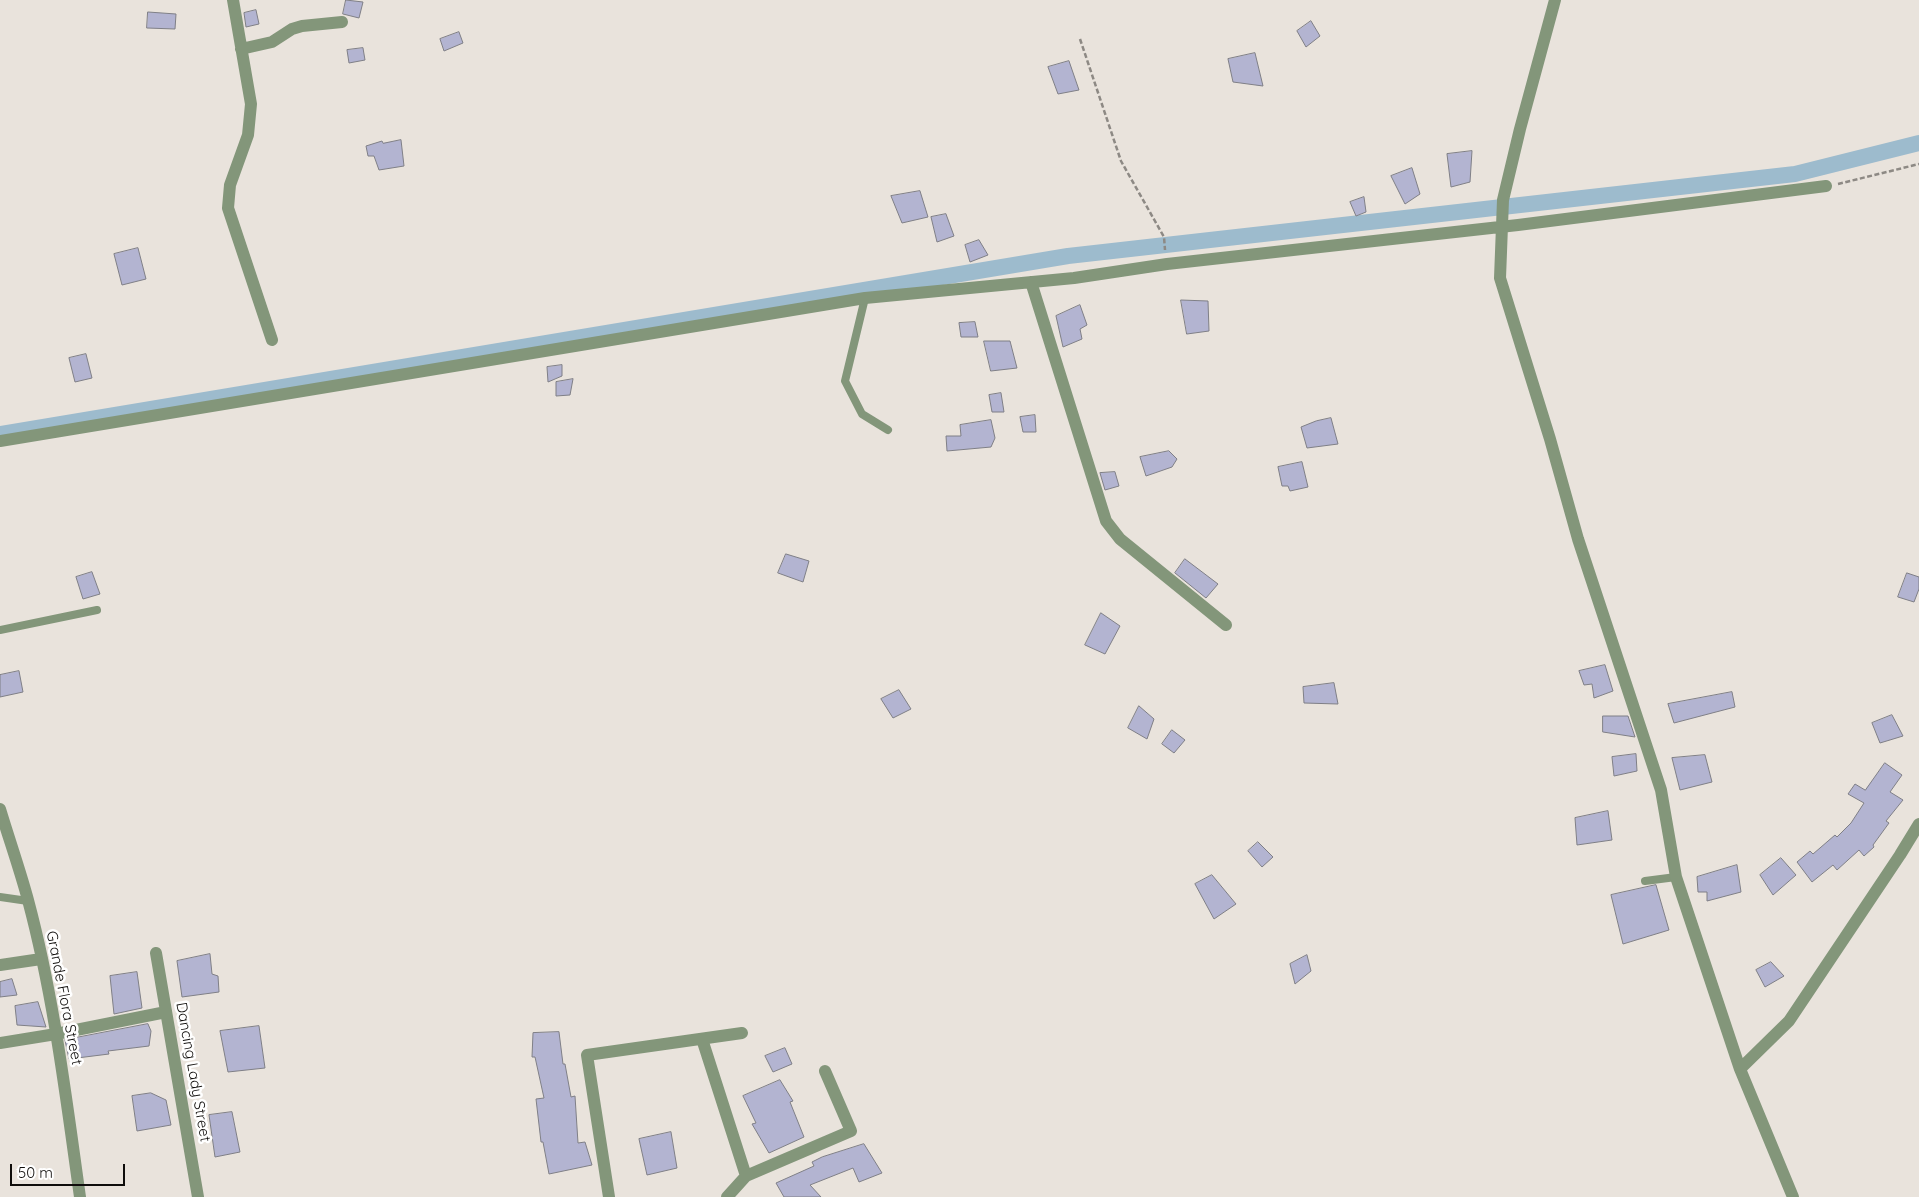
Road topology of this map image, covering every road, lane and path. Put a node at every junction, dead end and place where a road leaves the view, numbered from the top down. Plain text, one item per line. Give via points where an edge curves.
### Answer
1 (233, 0) edge
2 (1555, 0) edge
3 (342, 22) dead end
4 (1080, 39) dead end
5 (241, 49) junction
6 (1919, 164) edge
7 (1826, 186) joint
8 (1503, 224) junction
9 (1166, 258) dead end
10 (1031, 282) junction
11 (865, 298) junction
12 (272, 340) dead end
13 (888, 430) dead end
14 (0, 441) edge
15 (96, 610) dead end
16 (1226, 625) dead end
17 (0, 630) edge
18 (0, 809) edge
19 (1919, 824) edge
20 (1676, 877) junction
21 (1645, 881) dead end
22 (0, 897) edge
23 (28, 901) junction
24 (156, 953) dead end
25 (42, 959) junction
26 (0, 965) edge
27 (166, 1012) junction
28 (742, 1033) dead end
29 (56, 1034) junction
30 (702, 1039) junction
31 (0, 1043) edge
32 (1740, 1069) junction
33 (825, 1071) dead end
34 (746, 1176) junction
35 (80, 1197) edge
36 (198, 1197) edge
37 (609, 1197) edge
38 (727, 1197) edge
39 (1794, 1197) edge

1 - 5 street
2 - 8 street via 1503,200
3 - 5 street via 302,26 272,42
4 - 9 path via 1122,161 1164,237
5 - 12 street via 251,104 248,135 230,185 228,208
6 - 7 path
7 - 8 street
8 - 10 street
8 - 20 street via 1500,278 1578,539 1661,790
10 - 11 street
10 - 16 street via 1106,521 1120,539
11 - 13 lane via 845,381 862,414
11 - 14 street
15 - 17 lane
18 - 23 street, Grande Flora Street
19 - 32 street via 1790,1021
20 - 21 lane
20 - 32 street
22 - 23 lane
23 - 25 street, Grande Flora Street
24 - 27 street, Dancing Lady Street
25 - 26 street
25 - 29 street, Grande Flora Street
27 - 29 street
27 - 36 street, Dancing Lady Street
28 - 30 street
29 - 31 street
29 - 35 street, Grande Flora Street
30 - 34 street
30 - 37 street via 587,1055
32 - 39 street
33 - 34 street via 851,1131
34 - 38 street

